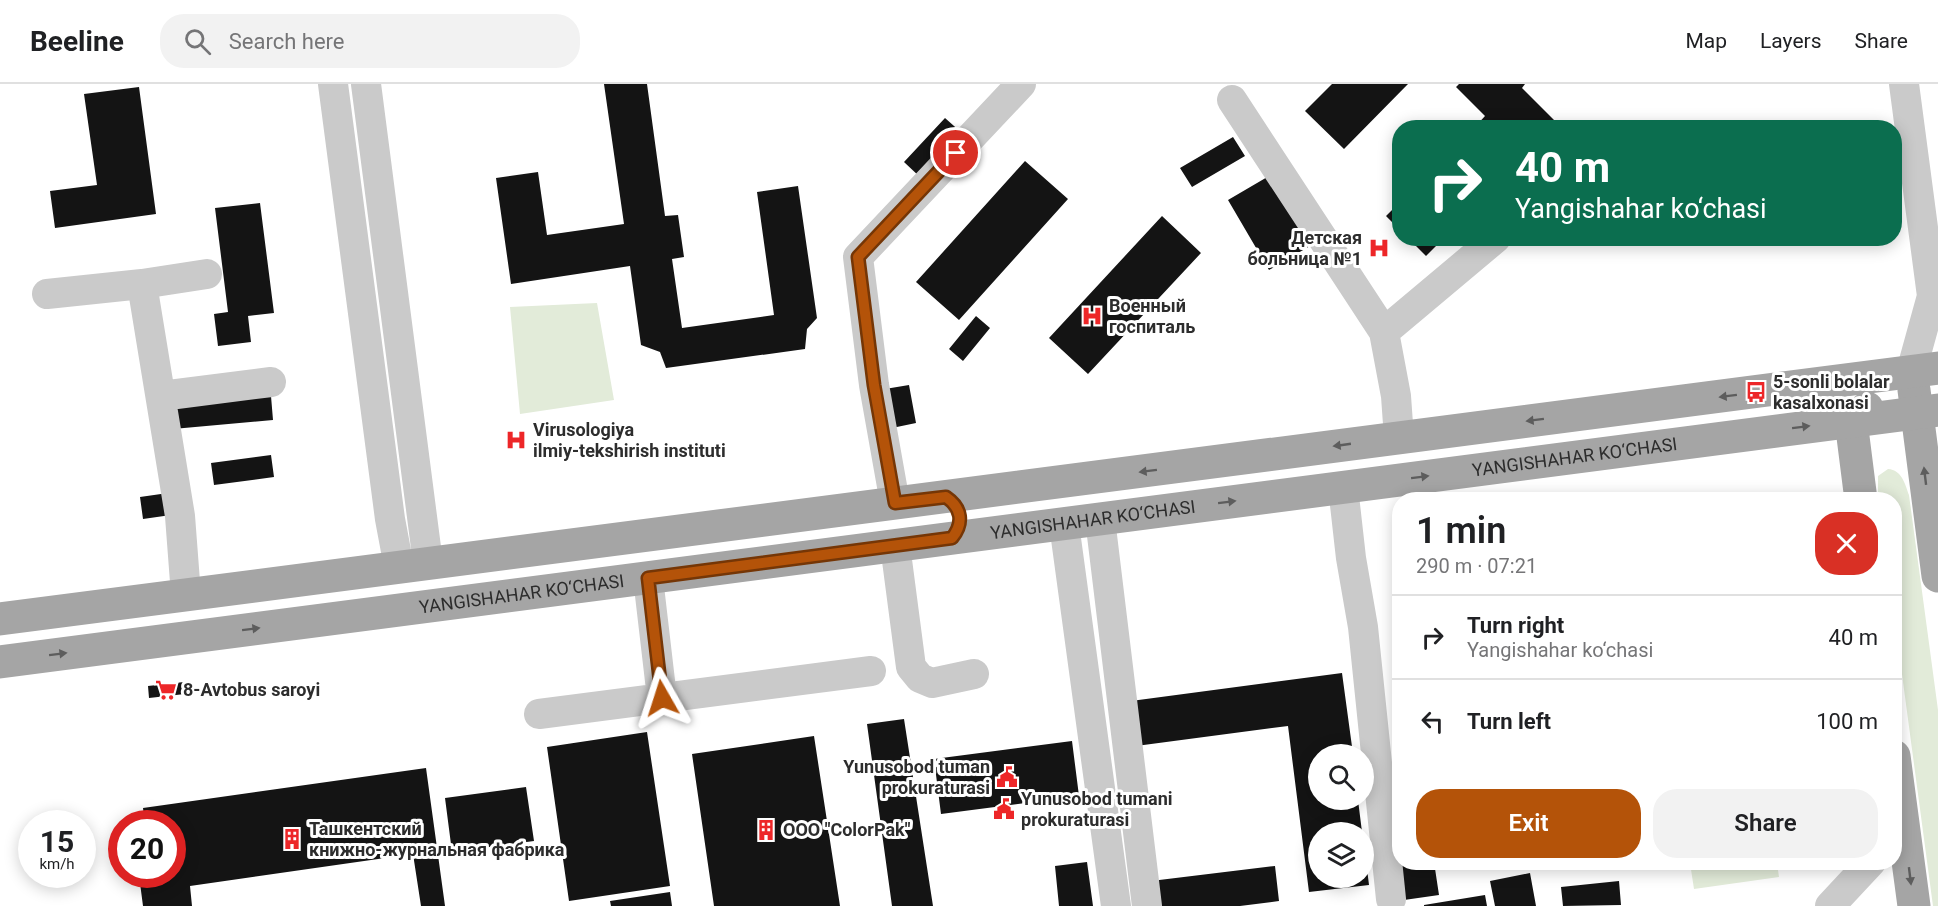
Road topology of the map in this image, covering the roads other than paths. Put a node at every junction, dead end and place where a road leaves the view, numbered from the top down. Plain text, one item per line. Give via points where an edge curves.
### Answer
1 (333, 84) edge
2 (366, 84) edge
3 (1021, 84) edge
4 (1904, 84) edge
5 (1232, 100) dead end
6 (1928, 187) edge
7 (1486, 246) edge
8 (207, 274) dead end
9 (142, 284) junction
10 (47, 294) dead end
11 (1935, 300) edge
12 (1384, 332) junction
13 (1925, 370) edge
14 (271, 382) dead end
15 (161, 396) junction
16 (1927, 411) edge
17 (1851, 421) junction
18 (1399, 438) junction
19 (1343, 487) junction
20 (1860, 492) edge
21 (946, 497) junction
22 (895, 503) junction
23 (1101, 519) junction
24 (1064, 524) junction
25 (952, 538) junction
26 (895, 546) junction
27 (414, 565) junction
28 (1938, 576) edge
29 (648, 578) junction
30 (186, 595) junction
31 (406, 609) junction
32 (0, 619) edge
33 (0, 662) edge
34 (871, 671) dead end
35 (974, 674) dead end
36 (662, 698) junction
37 (538, 714) dead end
38 (1902, 848) edge
39 (1864, 870) edge
40 (1391, 899) dead end
41 (1116, 906) edge
42 (1147, 906) edge
43 (1830, 906) edge
44 (1914, 906) edge

1 - 27 street via 389,508
2 - 27 street
3 - 22 street via 858,257 874,385
4 - 6 street
5 - 12 street
6 - 11 street
7 - 12 street
8 - 9 street
9 - 10 street
9 - 15 street
11 - 13 street
12 - 18 street
13 - 16 main road
13 - 17 main road
13 -> 18 main road
14 - 15 street
15 - 30 street via 180,516
16 - 17 main road, YANGISHAHAR KO‘CHASI
28 -> 16 main road
19 -> 17 main road, YANGISHAHAR KO‘CHASI
17 - 20 main road
18 -> 21 main road
23 -> 19 main road, YANGISHAHAR KO‘CHASI
19 - 40 street via 1363,627
21 - 22 main road
21 - 25 main road via 956,505 960,517
22 - 27 main road
23 - 24 main road, YANGISHAHAR KO‘CHASI
23 - 42 street
24 - 25 main road, YANGISHAHAR KO‘CHASI
24 - 41 street
25 - 26 main road, YANGISHAHAR KO‘CHASI
26 - 29 main road, YANGISHAHAR KO‘CHASI
26 - 35 street via 911,667 920,678 932,682
27 - 30 main road
27 - 31 main road
29 - 31 main road, YANGISHAHAR KO‘CHASI
29 - 36 street
30 - 32 main road
33 -> 31 main road, YANGISHAHAR KO‘CHASI
34 - 36 street
36 - 37 street
38 -> 44 main road
39 - 43 street

